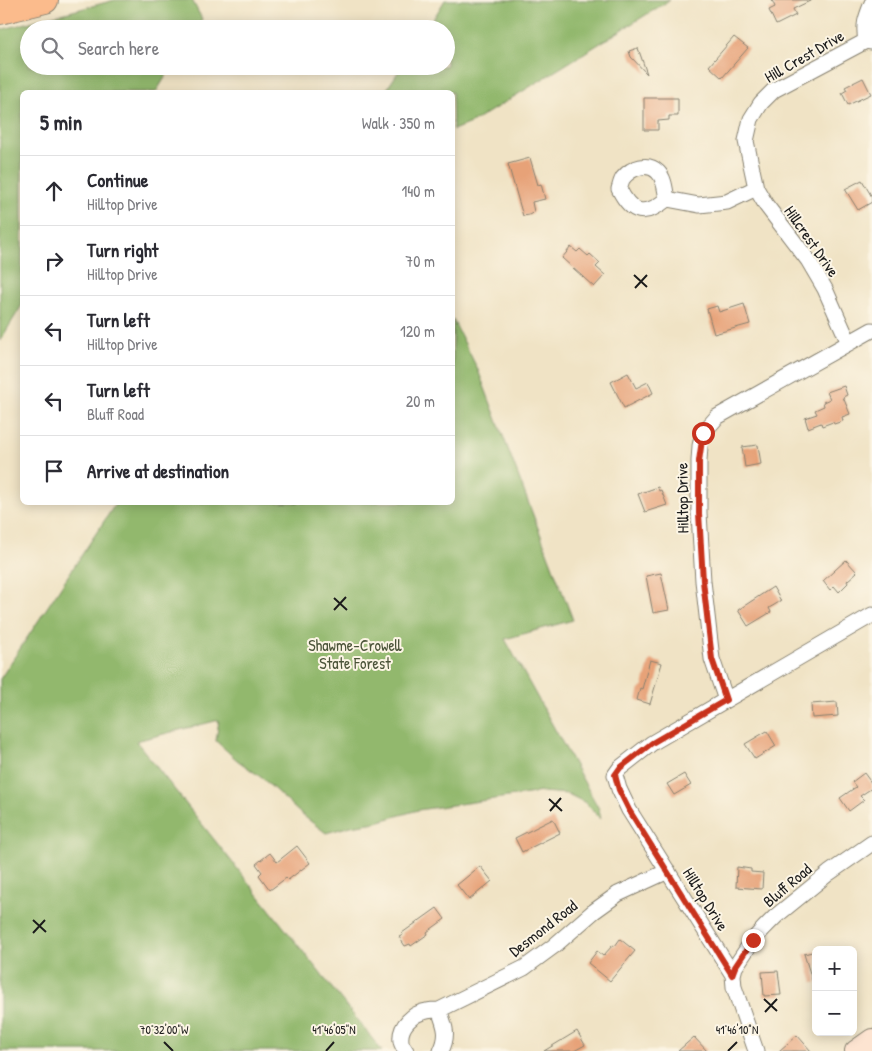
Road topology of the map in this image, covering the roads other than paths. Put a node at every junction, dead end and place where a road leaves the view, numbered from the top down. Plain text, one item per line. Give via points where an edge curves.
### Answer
1 (44, 0) edge
2 (872, 2) edge
3 (0, 12) edge
4 (869, 42) edge
5 (756, 188) junction
6 (667, 199) dead end
7 (872, 330) edge
8 (849, 343) junction
9 (872, 616) edge
10 (726, 700) junction
11 (872, 843) edge
12 (668, 872) junction
13 (732, 975) junction
14 (439, 1010) junction
15 (872, 1039) edge
16 (406, 1051) edge
17 (440, 1051) edge
18 (756, 1051) edge
19 (855, 1051) edge

1 - 3 highway
2 - 4 street, Hill Crest Drive via 864,29
4 - 5 street, Hill Crest Drive via 774,90 761,103 750,119 746,141
5 - 6 street via 727,202 699,205
5 - 8 street, Hillcrest Drive via 808,260 826,290
7 - 8 street, Hilltop Drive
8 - 10 street, Hilltop Drive via 717,417 703,433 699,461 699,513 703,581 712,659
9 - 10 street, Hilltop Drive
10 - 12 street, Hilltop Drive via 652,743 615,775 629,810
11 - 13 street, Bluff Road via 829,873 764,928 742,955
12 - 13 street, Hilltop Drive
12 - 14 street, Desmond Road via 618,894 524,968
13 - 18 street
14 - 16 street, Desmond Road via 426,1011 405,1023 400,1042
14 - 17 street via 446,1027 446,1042
15 - 19 main road

